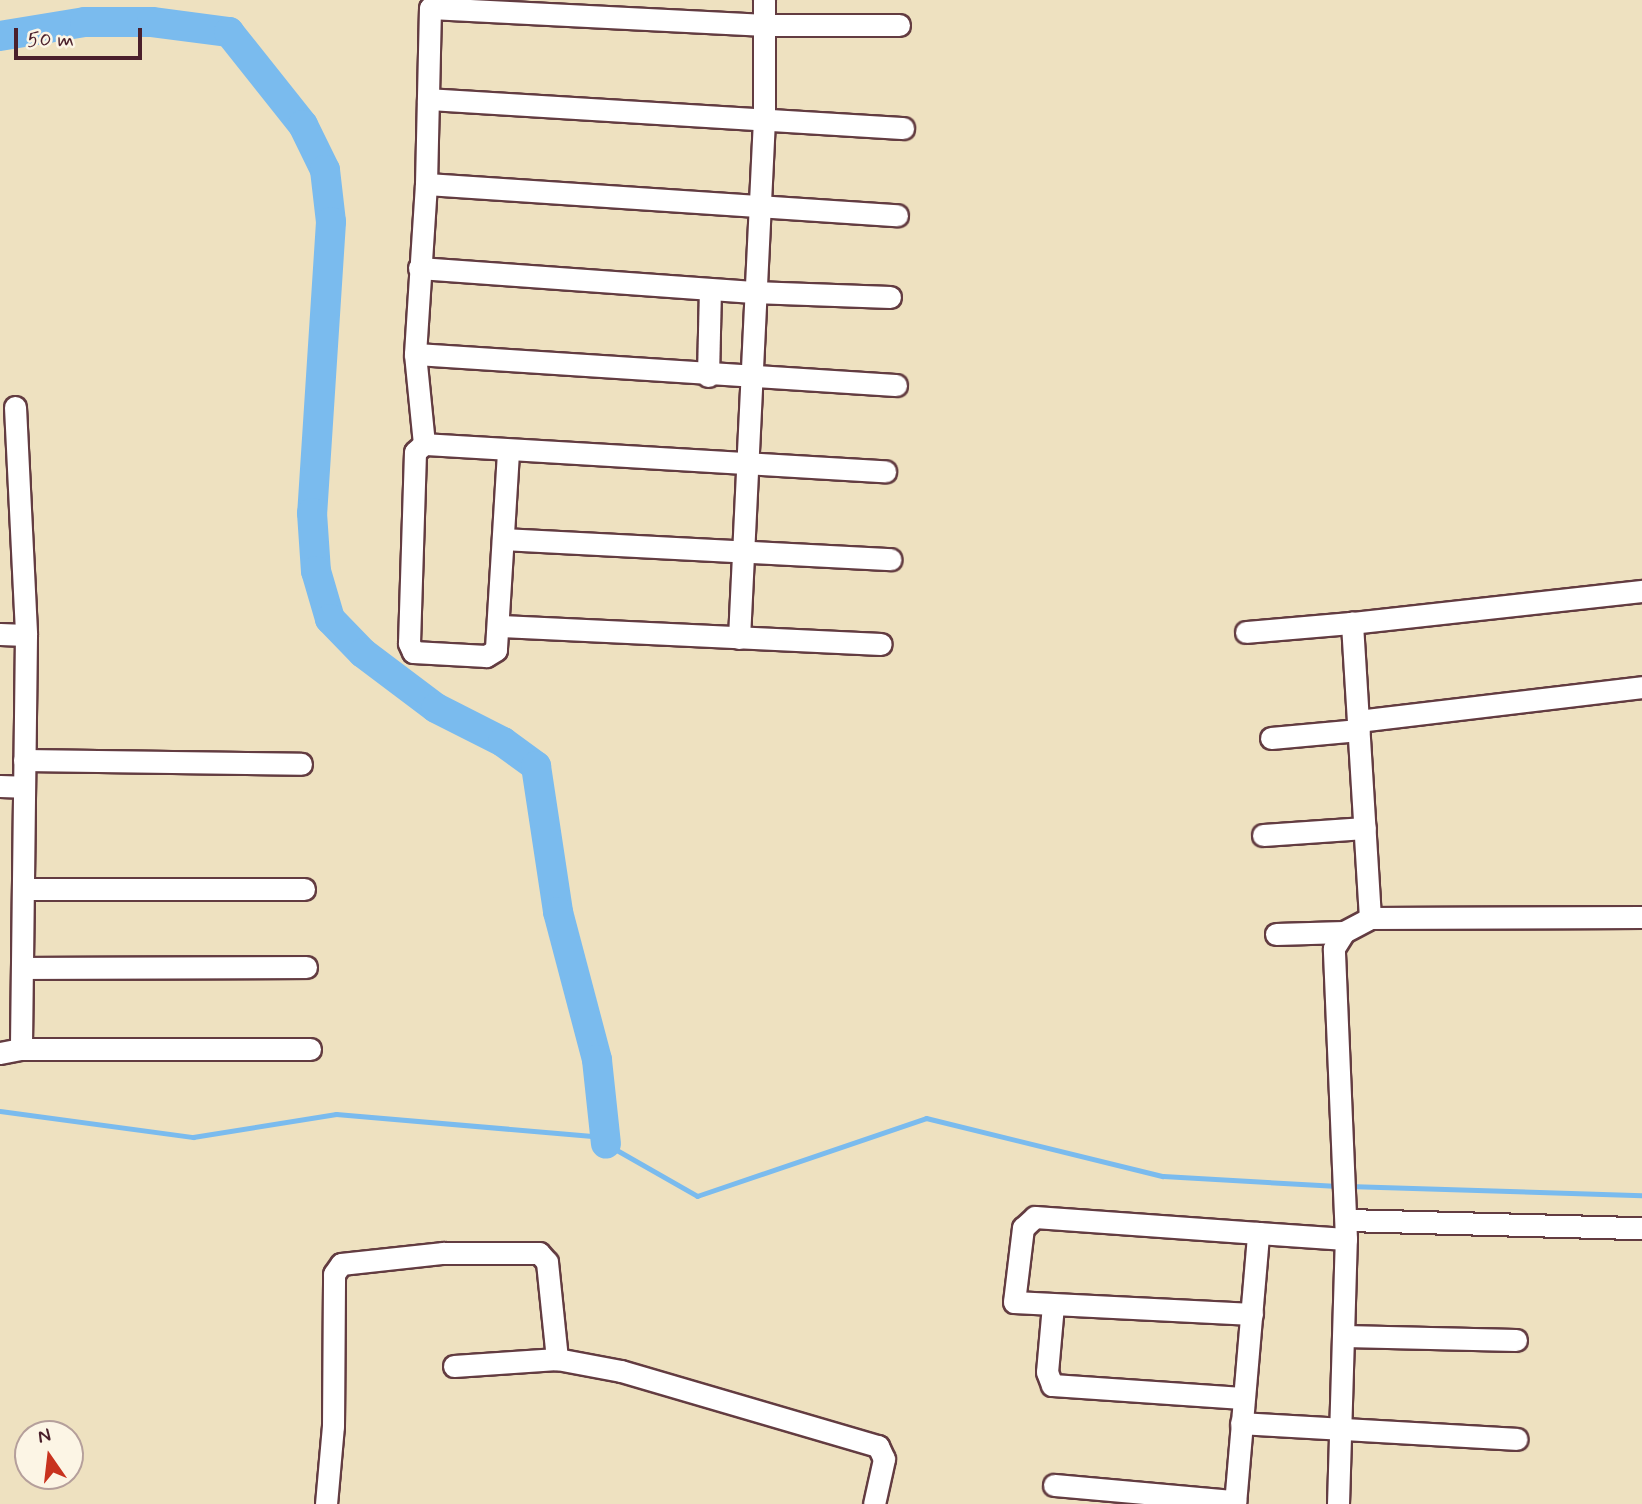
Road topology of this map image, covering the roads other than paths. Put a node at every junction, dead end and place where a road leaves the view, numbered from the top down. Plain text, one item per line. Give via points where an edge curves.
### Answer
1 (764, 0) edge
2 (766, 24) junction
3 (900, 25) dead end
4 (428, 99) junction
5 (764, 120) junction
6 (903, 128) dead end
7 (426, 184) junction
8 (760, 205) junction
9 (898, 215) dead end
10 (419, 268) junction
11 (710, 289) junction
12 (753, 292) junction
13 (890, 297) dead end
14 (415, 354) junction
15 (708, 376) junction
16 (750, 378) junction
17 (896, 386) dead end
18 (15, 407) dead end
19 (424, 444) junction
20 (508, 452) junction
21 (745, 460) junction
22 (885, 471) dead end
23 (503, 539) junction
24 (740, 551) junction
25 (890, 559) dead end
26 (1642, 591) edge
27 (1352, 622) junction
28 (501, 626) junction
29 (1246, 632) dead end
30 (0, 634) edge
31 (26, 635) junction
32 (738, 638) junction
33 (881, 644) dead end
34 (1642, 687) edge
35 (1358, 726) junction
36 (1271, 738) dead end
37 (24, 760) junction
38 (301, 764) dead end
39 (0, 786) edge
40 (23, 787) junction
41 (1365, 828) junction
42 (1263, 835) dead end
43 (23, 889) junction
44 (304, 889) dead end
45 (1642, 917) edge
46 (1370, 918) junction
47 (1344, 932) junction
48 (1276, 934) dead end
49 (306, 967) dead end
50 (23, 968) junction
51 (310, 1049) dead end
52 (10, 1051) edge
53 (1346, 1221) junction
54 (1642, 1228) edge
55 (1258, 1233) junction
56 (1053, 1305) junction
57 (1252, 1314) junction
58 (1344, 1336) junction
59 (1516, 1340) dead end
60 (557, 1359) junction
61 (454, 1366) dead end
62 (1243, 1398) junction
63 (1241, 1423) junction
64 (1342, 1431) junction
65 (1517, 1439) dead end
66 (1054, 1485) dead end
67 (1235, 1503) edge
68 (326, 1504) edge
69 (874, 1504) edge
70 (1338, 1504) edge

1 - 2 street
2 - 3 street
2 - 4 street via 430,8
2 - 5 street
4 - 5 street
4 - 7 street
5 - 6 street
5 - 8 street
7 - 8 street
7 - 10 street
8 - 9 street
8 - 12 street
10 - 11 street
10 - 14 street
11 - 12 street
11 - 15 street
12 - 13 street
12 - 16 street
14 - 15 street
14 - 19 street
15 - 16 street
16 - 17 street
16 - 21 street
18 - 31 street
19 - 20 street
19 - 28 street via 415,452 410,648 417,653 486,656 496,650
20 - 21 street
20 - 23 street
21 - 22 street
21 - 24 street
23 - 24 street
23 - 28 street
24 - 25 street
24 - 32 street
26 - 27 street
27 - 29 street
27 - 35 street
28 - 32 street
30 - 31 street
31 - 37 street
32 - 33 street
34 - 35 street
35 - 36 street
35 - 41 street
37 - 38 street
37 - 40 street
39 - 40 street
40 - 43 street
41 - 42 street
41 - 46 street
43 - 44 street
43 - 50 street
45 - 46 street
46 - 47 street
47 - 48 street
47 - 53 street via 1334,948 1333,975
49 - 50 street
50 - 52 street
51 - 52 street
53 - 54 street
53 - 55 street
53 - 58 street
55 - 56 street via 1035,1217 1023,1228 1014,1302
55 - 57 street
56 - 57 street
56 - 62 street via 1047,1372 1052,1385
57 - 62 street
58 - 59 street
58 - 64 street
60 - 61 street
60 - 68 street via 547,1262 539,1253 443,1253 341,1264 334,1274 333,1426
60 - 69 street via 621,1371 878,1446 884,1459
62 - 63 street
63 - 64 street
63 - 67 street
64 - 65 street
64 - 70 street
66 - 67 street

